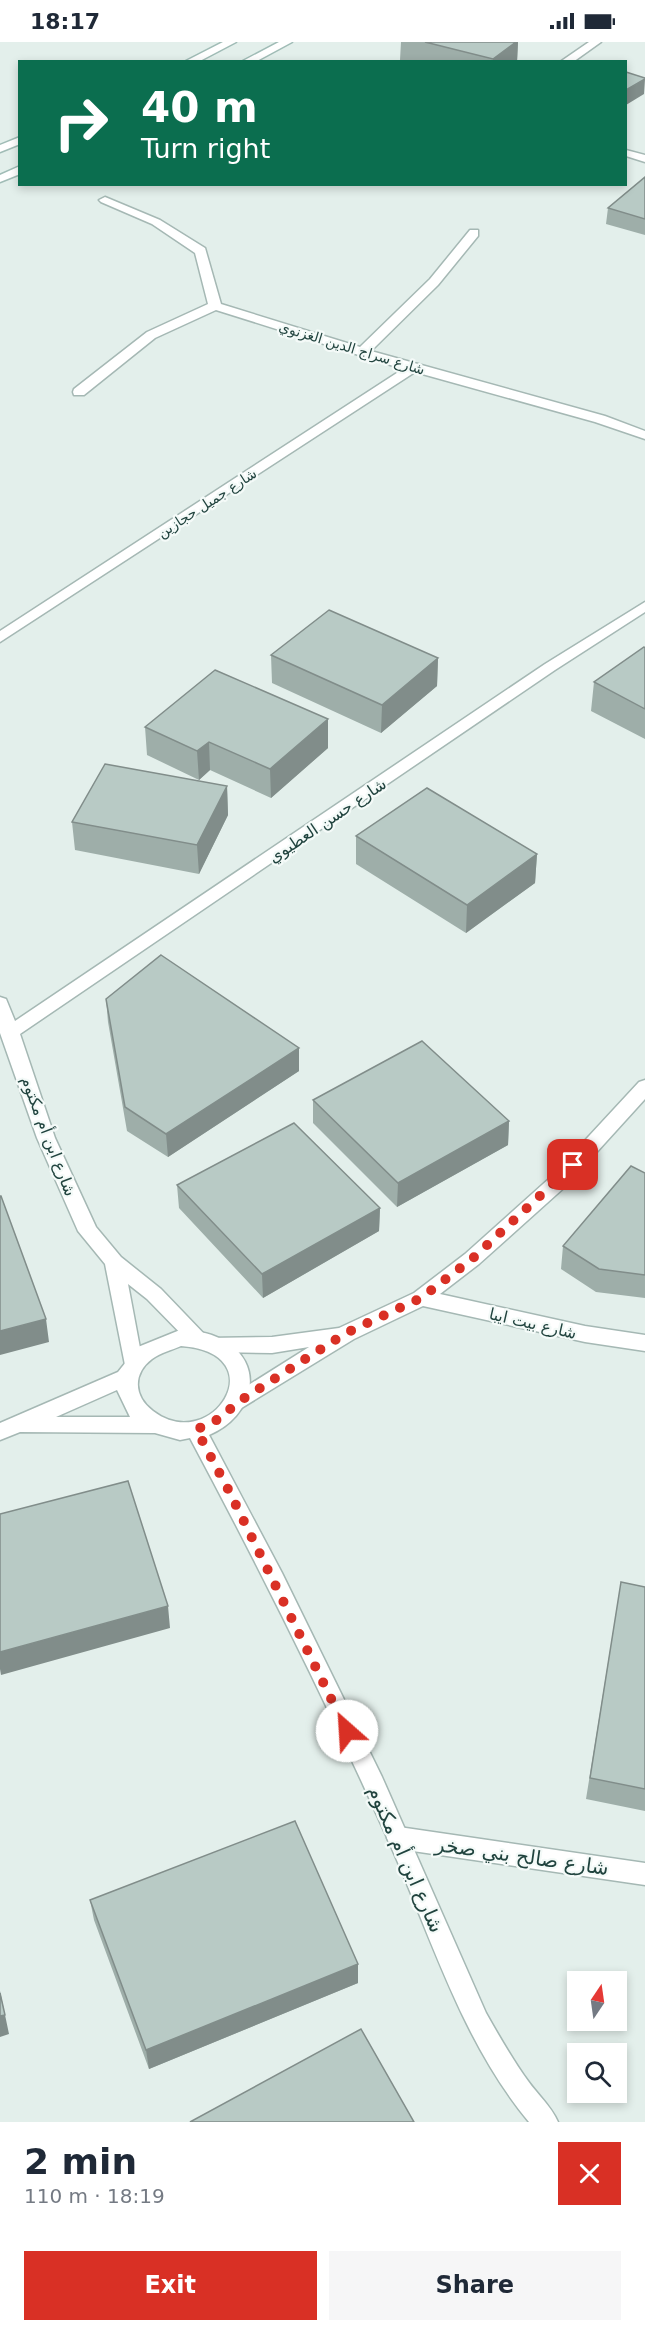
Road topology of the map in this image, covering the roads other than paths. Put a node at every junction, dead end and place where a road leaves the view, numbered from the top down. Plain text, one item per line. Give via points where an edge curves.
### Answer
1 (231, 42) edge
2 (287, 42) edge
3 (596, 42) edge
4 (193, 60) edge
5 (250, 60) edge
6 (568, 60) edge
7 (18, 141) edge
8 (0, 149) edge
9 (627, 153) edge
10 (645, 159) edge
11 (18, 170) edge
12 (0, 179) edge
13 (105, 200) dead end
14 (474, 233) dead end
15 (215, 306) junction
16 (363, 352) junction
17 (413, 368) junction
18 (79, 392) dead end
19 (645, 435) edge
20 (645, 606) edge
21 (0, 638) edge
22 (0, 1003) edge
23 (9, 1034) junction
24 (645, 1088) edge
25 (114, 1262) junction
26 (421, 1298) junction
27 (346, 1333) junction
28 (206, 1342) junction
29 (645, 1343) edge
30 (130, 1370) junction
31 (235, 1404) junction
32 (154, 1425) junction
33 (9, 1428) edge
34 (196, 1429) junction
35 (399, 1838) junction
36 (645, 1874) edge
37 (545, 2122) edge

1 - 4 street
2 - 5 street
3 - 6 street
7 - 8 street
9 - 10 street
11 - 12 street
13 - 15 street via 156,222 201,251
14 - 16 street via 434,282
15 - 16 street, شارع سراج الدين الغزنوي
15 - 18 street via 151,335
16 - 17 street, شارع سراج الدين الغزنوي
17 - 19 street, شارع سراج الدين الغزنوي
17 - 21 street, شارع جميل حجازين
20 - 23 street, شارع حسن العطيوي
22 - 23 street, شارع ابن أم مكتوم
23 - 25 street, شارع ابن أم مكتوم via 46,1138 88,1231
24 - 26 street via 559,1181 472,1259
25 - 28 street, شارع ابن أم مكتوم
25 - 30 street, شارع ابن أم مكتوم
26 - 27 street
26 - 29 street, شارع بيت ايبا
27 - 28 street via 272,1345
27 - 31 street
28 - 30 street via 180,1338 161,1343 145,1351
28 - 31 street via 227,1353 238,1370 240,1390
30 - 32 street via 126,1391 131,1405
30 - 33 street
31 - 34 street via 212,1424
32 - 33 street
32 - 34 street
34 - 35 street, شارع ابن أم مكتوم
35 - 36 street, شارع صالح بني صخر
35 - 37 street, شارع ابن أم مكتوم via 483,2037 524,2100

